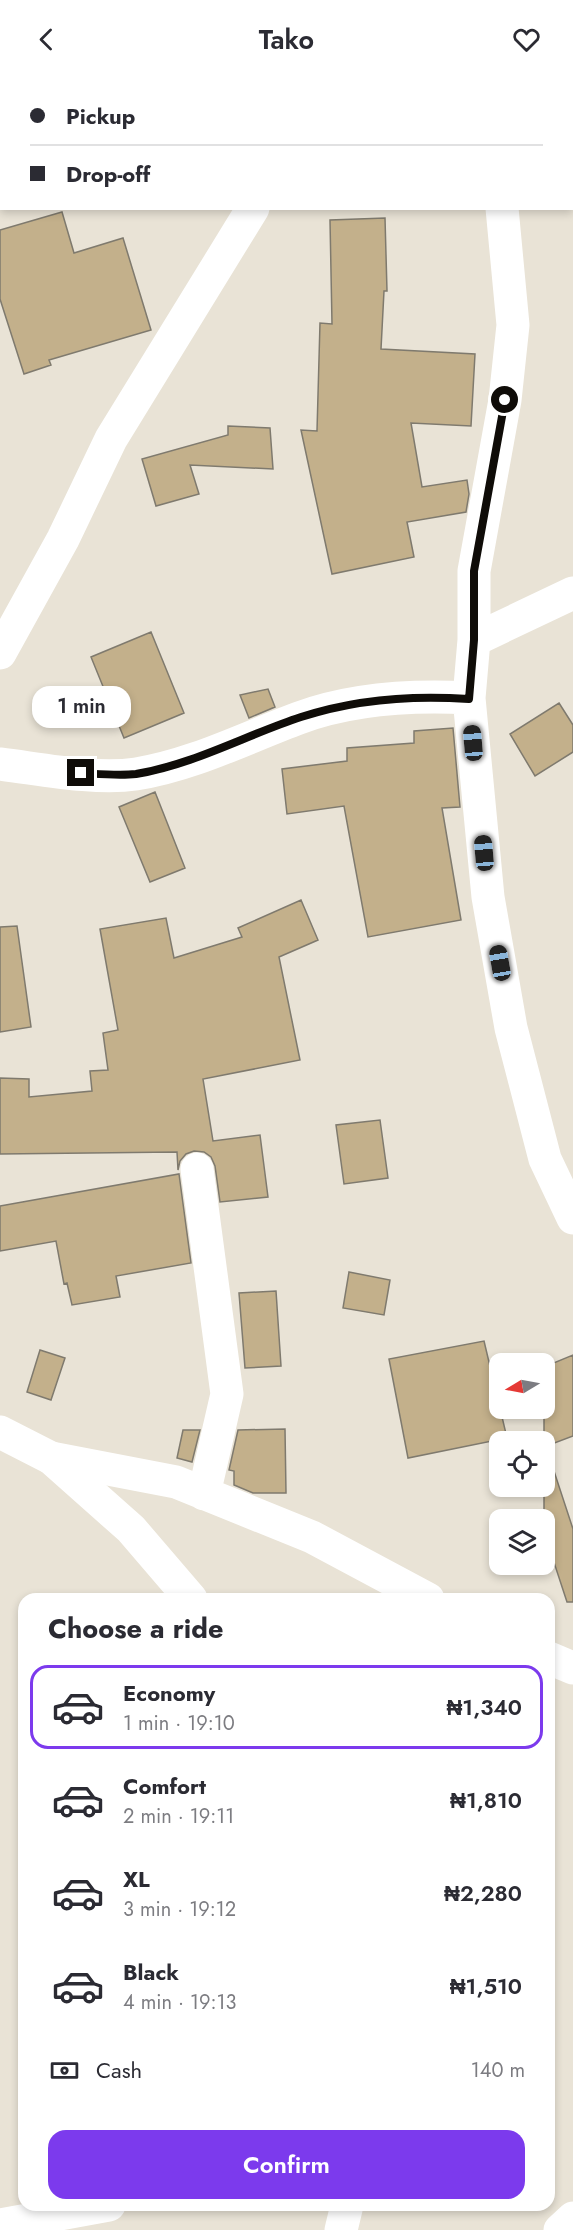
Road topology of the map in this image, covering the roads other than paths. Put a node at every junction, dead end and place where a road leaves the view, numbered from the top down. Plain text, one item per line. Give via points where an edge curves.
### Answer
1 (252, 210) edge
2 (502, 210) edge
3 (573, 593) edge
4 (474, 640) junction
5 (0, 653) edge
6 (469, 699) junction
7 (0, 764) edge
8 (197, 1169) dead end
9 (573, 1218) edge
10 (0, 1432) edge
11 (51, 1458) junction
12 (204, 1494) junction
13 (186, 1593) edge
14 (417, 1593) edge
15 (555, 1660) edge
16 (573, 1668) edge
17 (76, 2211) edge
18 (346, 2211) edge
19 (573, 2218) edge
20 (0, 2225) edge
21 (341, 2230) edge
22 (560, 2230) edge

1 - 5 street via 111,439 63,539
2 - 4 street via 513,325 505,400 474,571
3 - 4 street
4 - 6 street
6 - 7 street via 433,696 365,700 301,717 196,759 135,774
6 - 9 street via 488,897 511,1028 545,1158
8 - 12 street via 227,1394
10 - 11 street
11 - 12 street via 176,1482
11 - 13 street via 131,1529
12 - 14 street via 312,1537
15 - 16 street
17 - 20 street
18 - 21 street
19 - 22 street

